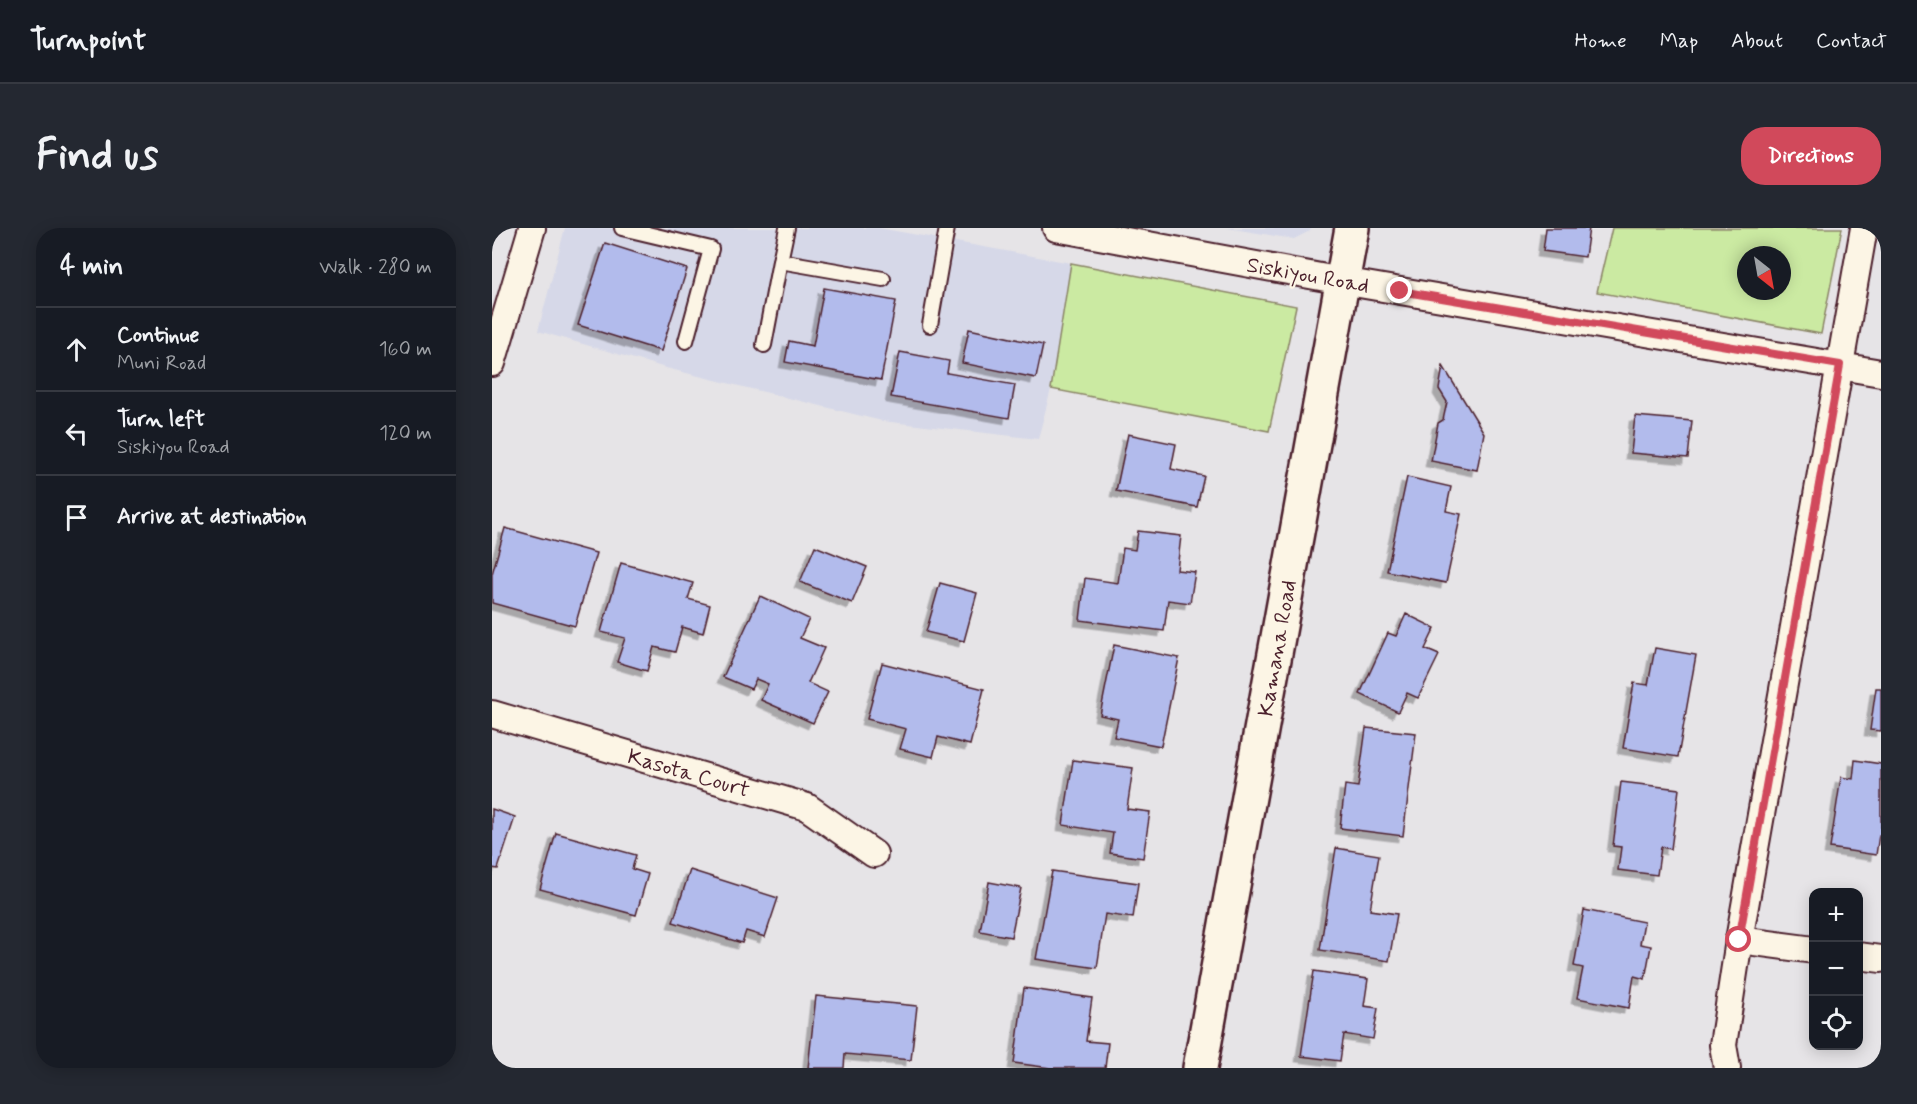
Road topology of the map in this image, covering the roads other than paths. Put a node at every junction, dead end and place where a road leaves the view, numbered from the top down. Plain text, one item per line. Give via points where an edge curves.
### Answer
1 (532, 228) edge
2 (622, 228) edge
3 (787, 228) edge
4 (947, 228) edge
5 (1056, 228) edge
6 (1352, 228) edge
7 (1864, 228) edge
8 (659, 232) edge
9 (780, 261) junction
10 (883, 279) dead end
11 (1342, 281) junction
12 (930, 325) dead end
13 (686, 341) dead end
14 (764, 345) dead end
15 (492, 363) edge
16 (1840, 365) junction
17 (1881, 373) edge
18 (492, 714) edge
19 (874, 854) dead end
20 (1739, 940) junction
21 (1809, 949) edge
22 (1863, 957) edge
23 (1881, 959) edge
24 (1200, 1068) edge
25 (1727, 1068) edge

1 - 15 street
2 - 8 lane
3 - 9 lane
4 - 12 lane
5 - 11 street, Siskiyou Road
6 - 11 street, Kamana Road
7 - 16 street
8 - 13 lane via 711,249
9 - 10 lane
9 - 14 lane
11 - 16 street, Siskiyou Road
11 - 24 street, Kamana Road
16 - 17 street, Siskiyou Road
16 - 20 street
18 - 19 street, Kasota Court via 807,807
20 - 21 street
20 - 25 street via 1723,1045
22 - 23 street

